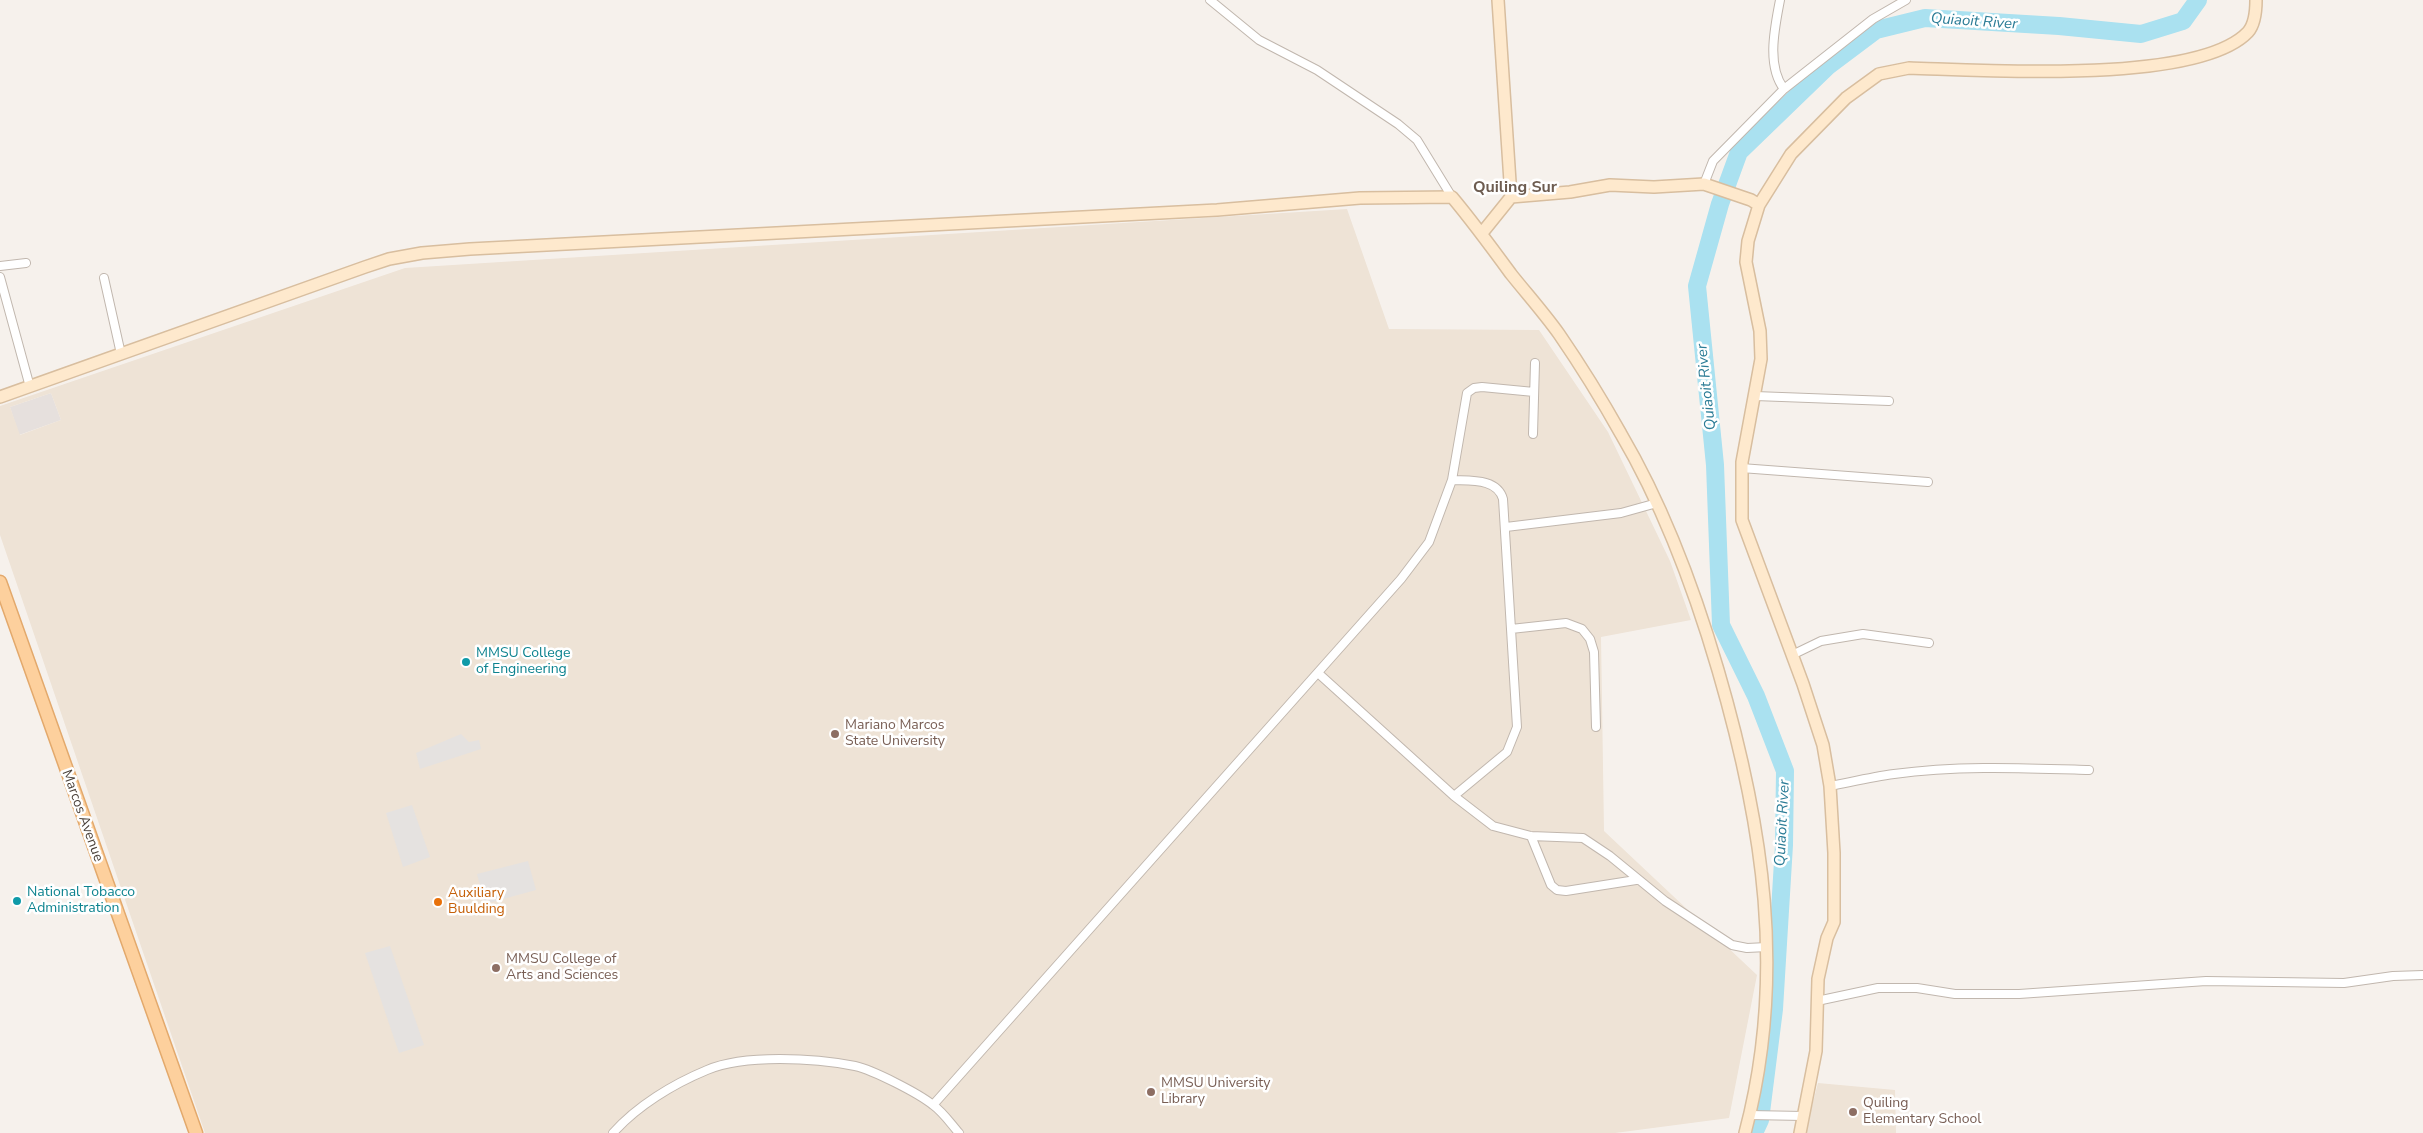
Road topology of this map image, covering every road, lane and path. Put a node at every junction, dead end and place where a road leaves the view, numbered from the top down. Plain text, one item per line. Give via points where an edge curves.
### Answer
1 (1210, 0) edge
2 (1498, 0) edge
3 (1780, 0) edge
4 (1906, 0) edge
5 (2256, 0) edge
6 (1784, 89) junction
7 (1704, 184) junction
8 (1452, 197) junction
9 (1510, 197) junction
10 (1755, 202) junction
11 (1482, 233) junction
12 (26, 263) dead end
13 (0, 266) edge
14 (0, 277) edge
15 (104, 278) dead end
16 (121, 354) junction
17 (1535, 363) dead end
18 (30, 387) junction
19 (1534, 392) junction
20 (1755, 396) junction
21 (0, 397) edge
22 (1890, 401) dead end
23 (1533, 434) dead end
24 (1742, 468) junction
25 (1452, 480) junction
26 (1928, 482) dead end
27 (1658, 503) junction
28 (1506, 526) junction
29 (0, 582) edge
30 (1511, 629) junction
31 (1929, 643) dead end
32 (1792, 655) junction
33 (1318, 673) junction
34 (1596, 727) dead end
35 (2089, 770) dead end
36 (1830, 786) junction
37 (1454, 796) junction
38 (1531, 836) junction
39 (1636, 880) junction
40 (1766, 947) junction
41 (2423, 975) edge
42 (1817, 1001) junction
43 (933, 1105) junction
44 (1754, 1115) junction
45 (1799, 1116) junction
46 (196, 1133) edge
47 (613, 1133) edge
48 (959, 1133) edge
49 (1744, 1133) edge
50 (1800, 1133) edge

1 - 8 street via 1259,40 1318,70 1418,140
2 - 9 street
3 - 6 street via 1774,34 1774,68
4 - 6 street via 1873,19
5 - 10 street via 2249,31 2240,39 2227,48 2172,63 2106,70 1909,68 1879,74 1846,98 1792,154
6 - 7 street via 1713,160
7 - 9 street via 1610,185
7 - 10 street
8 - 11 street
8 - 16 street via 1360,198 1217,210 422,253 389,259
9 - 11 street
10 - 20 street via 1746,262 1760,331 1761,359
11 - 27 street via 1590,381
12 - 13 street
14 - 18 street
15 - 16 street
16 - 18 street
17 - 19 street
18 - 21 street
19 - 23 street
19 - 25 street via 1482,387 1467,392
20 - 22 street
20 - 24 street
24 - 26 street
24 - 32 street via 1742,520
25 - 28 street via 1484,482 1499,491
25 - 33 street via 1429,542 1401,579
27 - 28 street via 1621,513
27 - 40 street via 1701,613 1734,725 1756,828 1764,884
28 - 30 street
29 - 46 main road, Marcos Avenue
30 - 34 street via 1566,623 1582,629 1594,652
30 - 37 street via 1517,727 1507,752
31 - 32 street via 1863,634 1821,641
32 - 36 street via 1822,745
33 - 37 street
33 - 43 street
35 - 36 street via 1942,770 1894,774
36 - 42 street via 1834,922 1818,979
37 - 38 street via 1493,826
38 - 39 street via 1582,838 1610,856
38 - 39 street via 1556,890
39 - 40 street via 1732,945
40 - 44 street via 1765,1017
41 - 42 street via 2344,983 2206,981 2019,994 1955,994 1917,988 1878,988
42 - 45 street via 1816,1051
43 - 47 street via 856,1066 805,1060 752,1060 708,1069 628,1117
43 - 48 street
44 - 45 street
44 - 49 street
45 - 50 street

